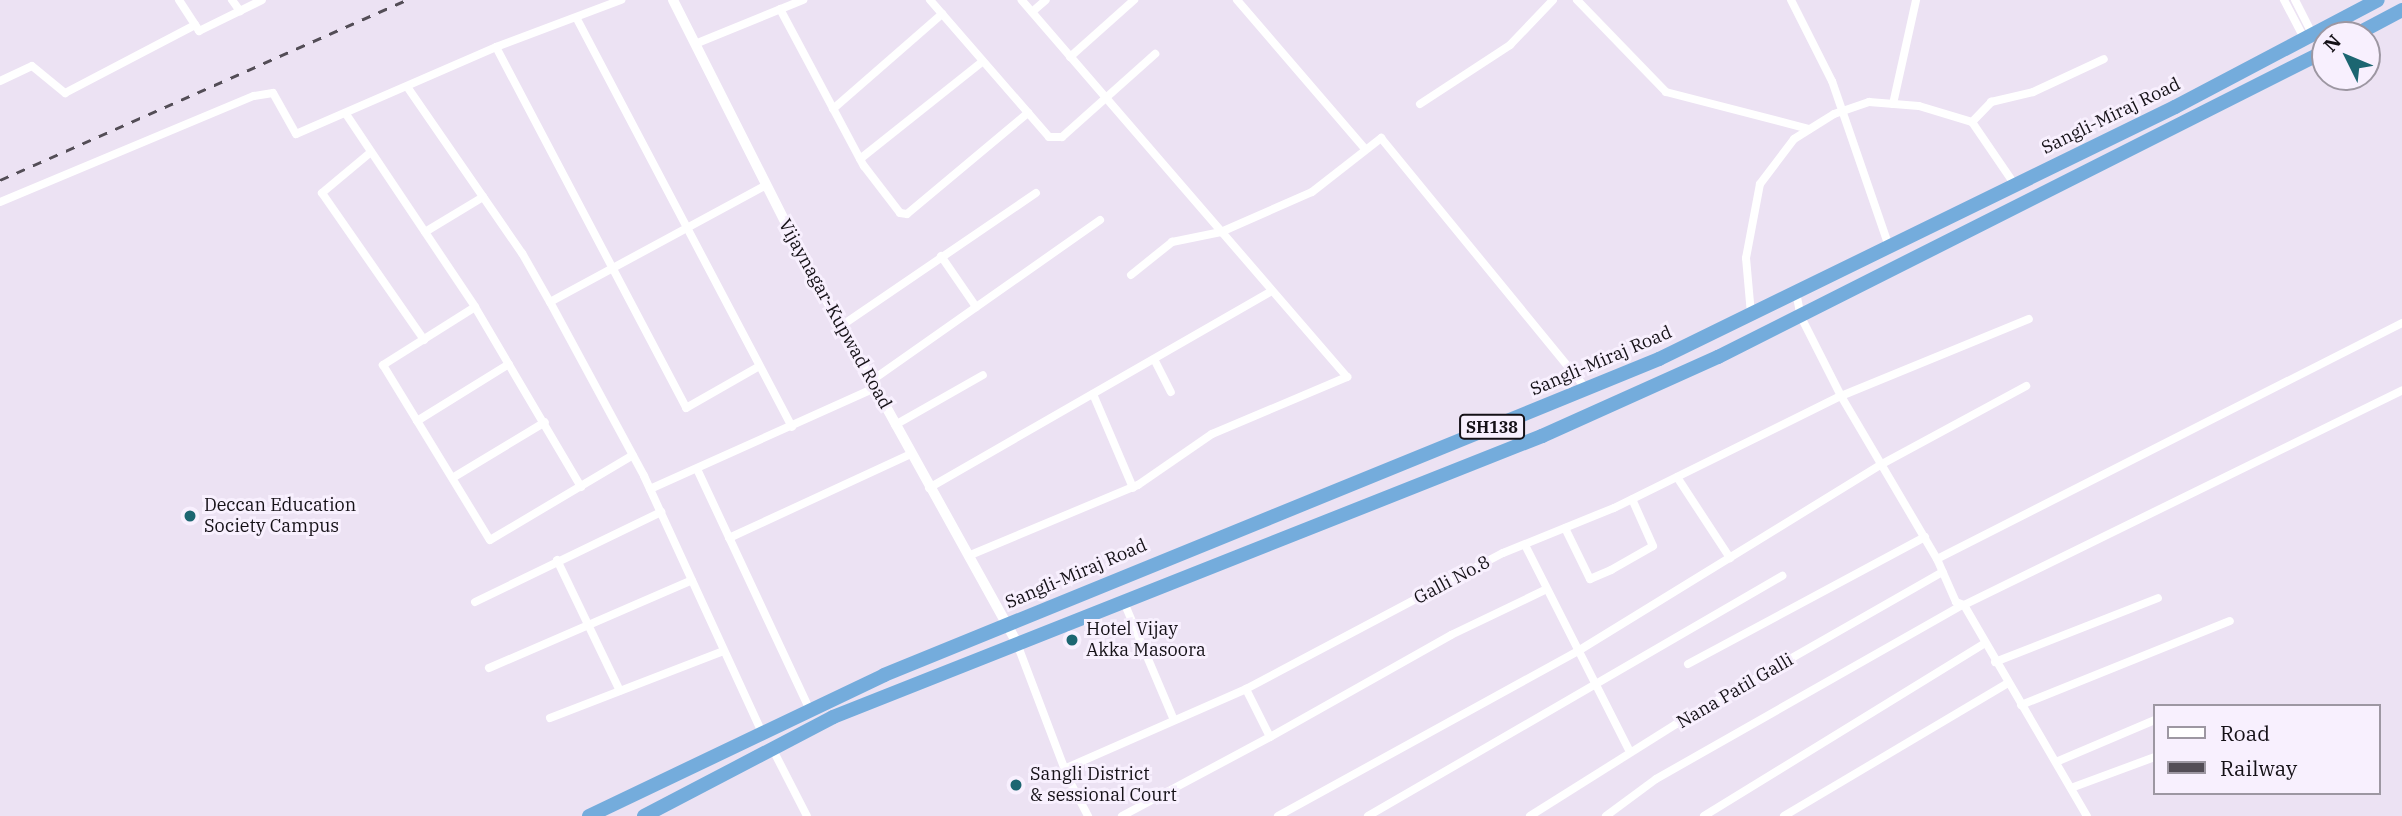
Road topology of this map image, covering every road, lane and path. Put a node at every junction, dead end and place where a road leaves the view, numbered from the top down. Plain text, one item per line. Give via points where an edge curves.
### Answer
1 (178, 0) edge
2 (232, 0) edge
3 (262, 0) edge
4 (621, 0) edge
5 (673, 0) edge
6 (803, 0) edge
7 (930, 0) edge
8 (1021, 0) edge
9 (1046, 0) edge
10 (1134, 0) edge
11 (1237, 0) edge
12 (1553, 0) edge
13 (1577, 0) edge
14 (1791, 0) edge
15 (1916, 0) edge
16 (2284, 0) edge
17 (2295, 0) edge
18 (2378, 0) edge
19 (780, 9) junction
20 (2402, 10) edge
21 (240, 11) junction
22 (1032, 12) junction
23 (942, 14) junction
24 (577, 19) junction
25 (2381, 21) edge
26 (195, 24) junction
27 (2308, 36) junction
28 (695, 44) junction
29 (496, 47) junction
30 (1155, 54) dead end
31 (1070, 57) junction
32 (2311, 58) edge
33 (2105, 59) dead end
34 (982, 62) junction
35 (0, 82) edge
36 (408, 88) junction
37 (1106, 99) junction
38 (1420, 104) dead end
39 (1893, 104) junction
40 (833, 109) junction
41 (1842, 111) junction
42 (1028, 113) junction
43 (346, 114) junction
44 (1972, 122) junction
45 (1810, 129) junction
46 (1365, 149) junction
47 (371, 152) junction
48 (860, 159) junction
49 (766, 185) junction
50 (2015, 185) junction
51 (1036, 193) dead end
52 (483, 197) junction
53 (0, 202) edge
54 (1100, 220) dead end
55 (686, 229) junction
56 (425, 232) junction
57 (1221, 232) junction
58 (1889, 247) junction
59 (940, 256) junction
60 (610, 270) junction
61 (1131, 275) dead end
62 (1272, 291) junction
63 (1796, 292) junction
64 (550, 302) junction
65 (475, 307) junction
66 (976, 307) junction
67 (1751, 314) junction
68 (1801, 317) junction
69 (2029, 319) dead end
70 (2402, 323) edge
71 (841, 326) junction
72 (424, 340) junction
73 (1154, 359) junction
74 (509, 364) junction
75 (758, 367) junction
76 (983, 375) dead end
77 (873, 384) junction
78 (2026, 386) dead end
79 (1587, 390) junction
80 (2402, 390) edge
81 (1171, 392) dead end
82 (1093, 394) junction
83 (1841, 396) junction
84 (417, 421) junction
85 (545, 422) junction
86 (895, 425) junction
87 (792, 427) junction
88 (633, 454) junction
89 (911, 454) junction
90 (1882, 464) junction
91 (697, 469) junction
92 (454, 477) junction
93 (1677, 477) junction
94 (581, 487) junction
95 (929, 488) junction
96 (1133, 488) junction
97 (650, 489) junction
98 (1632, 499) junction
99 (661, 512) junction
100 (1565, 528) junction
101 (1925, 537) junction
102 (729, 538) junction
103 (1525, 545) junction
104 (968, 556) junction
105 (1730, 558) junction
106 (1937, 559) junction
107 (556, 560) junction
108 (1943, 572) junction
109 (1782, 576) dead end
110 (692, 580) junction
111 (1547, 589) junction
112 (2158, 598) dead end
113 (1123, 600) junction
114 (475, 602) dead end
115 (1962, 606) junction
116 (2230, 621) dead end
117 (1006, 624) junction
118 (587, 625) junction
119 (1016, 641) junction
120 (1984, 645) junction
121 (1578, 650) junction
122 (724, 651) junction
123 (1995, 662) junction
124 (1688, 664) dead end
125 (489, 668) dead end
126 (1594, 682) junction
127 (2008, 683) junction
128 (1245, 689) junction
129 (620, 691) junction
130 (2021, 705) junction
131 (810, 710) junction
132 (550, 718) dead end
133 (1174, 720) junction
134 (2154, 720) edge
135 (762, 733) junction
136 (1270, 737) junction
137 (772, 748) junction
138 (1630, 752) junction
139 (2154, 757) edge
140 (2056, 762) junction
141 (1064, 769) junction
142 (2071, 788) junction
143 (2085, 814) edge
144 (589, 816) edge
145 (645, 816) edge
146 (807, 816) edge
147 (1088, 816) edge
148 (1122, 816) edge
149 (1278, 816) edge
150 (1368, 816) edge
151 (1530, 816) edge
152 (1606, 816) edge
153 (1704, 816) edge
154 (1784, 816) edge
155 (2075, 816) edge

1 - 26 street
2 - 21 street
3 - 21 street
4 - 24 street
5 - 28 street, Vijaynagar-Kupwad Road
6 - 19 street
7 - 23 street
8 - 22 street
9 - 22 street
10 - 31 street
11 - 46 street
12 - 38 street via 1510,46
13 - 45 street via 1666,92
14 - 41 street
15 - 39 street
16 - 27 street
17 - 27 street
18 - 27 highway, Sangli-Miraj Road / SH138
19 - 28 street
19 - 40 street
20 - 25 highway
21 - 26 street via 199,31
22 - 31 street
23 - 34 street
23 - 40 street
24 - 29 street
24 - 55 street
26 - 35 street via 65,93 32,66
27 - 50 highway, Sangli-Miraj Road / SH138
28 - 49 street, Vijaynagar-Kupwad Road
29 - 36 street
29 - 60 street
30 - 37 street
31 - 37 street
32 - 68 highway
33 - 44 street via 2033,92 1991,102
34 - 42 street
34 - 48 street
36 - 43 street
36 - 52 street
37 - 42 street via 1062,138 1049,136
37 - 57 street
39 - 41 street via 1868,102
39 - 44 street via 1919,106
40 - 48 street
41 - 45 street
41 - 58 street
42 - 48 street via 907,214 893,207
43 - 47 street
43 - 53 street via 296,134 273,93 254,96
44 - 50 street
45 - 67 street via 1794,139 1760,184 1746,258
46 - 57 street via 1312,192
46 - 79 street via 1381,138
47 - 56 street
47 - 72 street via 322,193
49 - 55 street
49 - 71 street, Vijaynagar-Kupwad Road
50 - 58 highway, Sangli-Miraj Road / SH138
51 - 59 street
52 - 56 street
52 - 64 street
54 - 66 street
55 - 60 street
55 - 75 street
56 - 65 street
57 - 61 street via 1171,242
57 - 62 street
58 - 63 highway, Sangli-Miraj Road / SH138
59 - 66 street
59 - 71 street
60 - 64 street
60 - 75 street via 686,408
62 - 73 street
62 - 96 street via 1347,377 1212,434
63 - 67 highway, Sangli-Miraj Road / SH138
63 - 68 street
64 - 88 street
65 - 72 street
65 - 74 street
66 - 77 street
67 - 79 highway, Sangli-Miraj Road / SH138
68 - 83 street
68 - 113 highway via 1542,436
69 - 83 street, Galli No.8
70 - 106 street
71 - 77 street, Vijaynagar-Kupwad Road
72 - 84 street via 383,366
73 - 81 street
73 - 82 street
74 - 84 street
74 - 85 street
75 - 87 street
76 - 86 street
77 - 86 street, Vijaynagar-Kupwad Road
77 - 87 street
78 - 90 street
79 - 117 highway, Sangli-Miraj Road / SH138
80 - 115 street
82 - 95 street
82 - 96 street
83 - 90 street
83 - 93 street, Galli No.8
84 - 92 street
85 - 92 street
85 - 94 street
86 - 89 street, Vijaynagar-Kupwad Road
87 - 91 street
88 - 94 street
88 - 97 street
89 - 95 street, Vijaynagar-Kupwad Road
89 - 102 street
90 - 101 street
90 - 105 street
91 - 97 street
91 - 102 street
92 - 94 street via 490,540
93 - 98 street, Galli No.8
93 - 105 street
95 - 104 street, Vijaynagar-Kupwad Road
96 - 104 street
97 - 99 street
98 - 100 street, Galli No.8
98 - 100 street via 1653,545 1611,570 1590,579
99 - 107 street
99 - 110 street
100 - 103 street, Galli No.8
101 - 106 street
101 - 124 street
102 - 131 street
103 - 111 street
103 - 128 street, Galli No.8
104 - 117 street, Vijaynagar-Kupwad Road
105 - 121 street
106 - 108 street
107 - 114 street
107 - 118 street
108 - 115 street
108 - 138 street, Nana Patil Galli
109 - 126 street
110 - 118 street
110 - 122 street
111 - 121 street
111 - 136 street via 1451,635
112 - 123 street
113 - 119 highway
113 - 133 street
115 - 120 street
115 - 152 street via 1656,779
116 - 130 street
117 - 119 street, Vijaynagar-Kupwad Road
117 - 131 highway, Sangli-Miraj Road / SH138
118 - 125 street
118 - 129 street
119 - 137 highway via 833,717
119 - 141 street
120 - 123 street
120 - 153 street
121 - 126 street
121 - 149 street
122 - 129 street
122 - 135 street
123 - 127 street
126 - 138 street
126 - 150 street
127 - 130 street
127 - 154 street
128 - 133 street, Galli No.8
128 - 136 street
129 - 132 street
130 - 140 street
131 - 135 highway, Sangli-Miraj Road / SH138
133 - 141 street, Galli No.8
134 - 140 street
135 - 144 highway, Sangli-Miraj Road / SH138
136 - 148 street
137 - 145 highway
137 - 146 street
138 - 151 street, Nana Patil Galli
139 - 142 street
140 - 142 street
141 - 147 street
142 - 143 street
143 - 155 street

